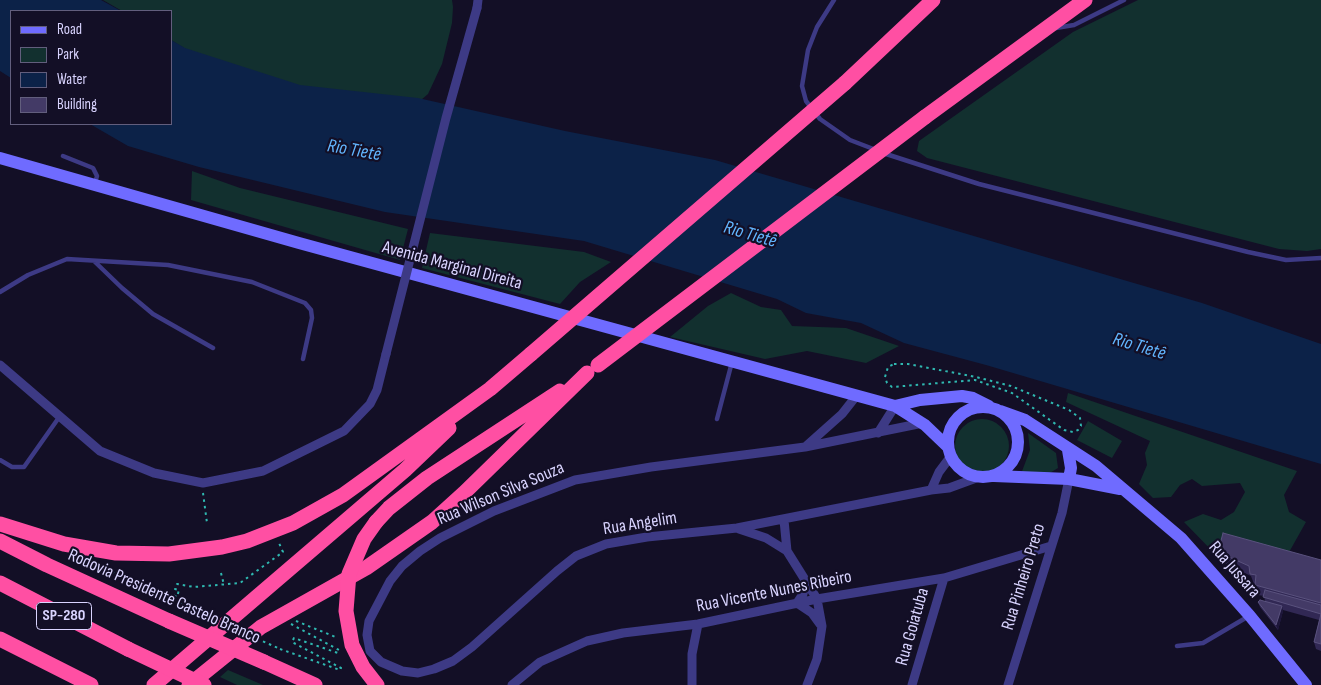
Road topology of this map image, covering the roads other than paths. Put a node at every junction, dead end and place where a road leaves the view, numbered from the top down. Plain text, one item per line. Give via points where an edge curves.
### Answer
1 (834, 0) edge
2 (933, 0) edge
3 (1085, 0) edge
4 (1124, 0) edge
5 (477, 4) edge
6 (1045, 30) junction
7 (63, 156) dead end
8 (0, 158) edge
9 (94, 186) junction
10 (1321, 258) edge
11 (93, 260) junction
12 (0, 292) edge
13 (213, 348) dead end
14 (302, 359) dead end
15 (732, 362) junction
16 (0, 365) edge
17 (593, 369) junction
18 (496, 384) junction
19 (856, 395) junction
20 (895, 406) junction
21 (996, 409) junction
22 (60, 416) junction
23 (717, 419) dead end
24 (923, 424) junction
25 (878, 433) junction
26 (805, 447) junction
27 (1068, 450) junction
28 (950, 452) junction
29 (0, 460) edge
30 (985, 477) junction
31 (1069, 479) junction
32 (931, 490) junction
33 (1123, 490) junction
34 (784, 520) junction
35 (0, 524) edge
36 (737, 528) junction
37 (0, 541) edge
38 (1051, 546) junction
39 (787, 551) junction
40 (944, 578) junction
41 (806, 582) junction
42 (0, 583) edge
43 (817, 599) junction
44 (797, 604) junction
45 (1250, 616) junction
46 (369, 621) joint
47 (698, 624) junction
48 (822, 626) junction
49 (0, 639) edge
50 (1177, 646) dead end
51 (91, 685) edge
52 (154, 685) edge
53 (189, 685) edge
54 (204, 685) edge
55 (314, 685) edge
56 (377, 685) edge
57 (512, 685) edge
58 (692, 685) edge
59 (807, 685) edge
60 (912, 685) edge
61 (1008, 685) edge
62 (1305, 685) edge

1 - 10 lane via 817,27 808,50 802,86 806,101 820,119 850,140 909,163 979,184 1238,250 1286,260
2 - 18 highway, bridge via 845,83
3 - 6 highway
4 - 6 lane via 1074,25
5 - 22 street, bridge via 377,390 370,404 344,431 263,471 202,483 154,473 100,451
6 - 17 highway, bridge
7 - 9 lane via 93,168 97,176
8 - 9 main road, Avenida Marginal Direita
9 - 15 main road, Avenida Marginal Direita
11 - 12 lane via 67,259 28,275
11 - 13 lane via 153,314
11 - 14 lane via 168,266 252,282 305,303 312,318
15 - 19 main road, Avenida Marginal Direita
15 - 23 lane
16 - 22 street
17 - 53 highway via 432,522 366,568 260,627
17 - 56 highway, bridge via 427,478 389,508 364,539 352,566 346,611 352,645
18 - 35 highway via 331,503 293,524 247,541 187,552 116,553 64,544
18 - 52 highway via 406,470
19 - 20 main road, Avenida Marginal Direita
19 - 26 street via 842,414
20 - 21 main road, Avenida Marginal Direita via 962,396
20 - 24 main road, Avenida Marginal Direita
20 - 25 street
21 - 27 main road, Rua Jussara via 1025,420
21 - 28 main road via 975,408 960,416 952,425
21 - 30 main road via 1013,423 1019,440 1017,453 1003,472
22 - 29 lane via 24,467 12,467
24 - 25 street, Rua Wilson Silva Souza
24 - 28 main road, Avenida Marginal Direita via 937,434
25 - 26 street, Rua Wilson Silva Souza
26 - 46 street, Rua Wilson Silva Souza via 636,469 558,486 463,524 420,551 390,581
27 - 31 main road
27 - 33 main road, Rua Jussara via 1096,466
28 - 30 main road via 958,466 968,474
28 - 32 street
30 - 31 main road, Rua Jussara
30 - 32 street, Rua Angelim
31 - 33 main road, Rua Jussara
31 - 38 street, Rua Pinheiro Preto
32 - 34 street, Rua Angelim
33 - 45 main road, Rua Jussara via 1181,538
34 - 36 street, Rua Angelim
34 - 39 street
36 - 39 street via 766,538
36 - 46 street, Rua Angelim via 647,537 591,549 576,556 472,647 434,670 402,671 381,662 370,651
37 - 55 highway, Rodovia Presidente Castelo Branco, bridge via 168,621
38 - 40 street, Rua Vicente Nunes Ribeiro
38 - 61 street, Rua Pinheiro Preto
39 - 41 street
40 - 43 street, Rua Vicente Nunes Ribeiro
40 - 60 street, Rua Goiatuba
41 - 43 street
41 - 44 street
42 - 54 highway, SP-280, bridge
43 - 44 street, Rua Vicente Nunes Ribeiro
43 - 48 street
44 - 47 street, Rua Vicente Nunes Ribeiro
44 - 48 street via 812,613
45 - 50 lane via 1204,643
45 - 62 main road, Rua Jussara
47 - 57 street, Rua Vicente Nunes Ribeiro via 587,641 540,662
47 - 58 street via 692,654
48 - 59 street via 817,659
49 - 51 highway, SP-280

